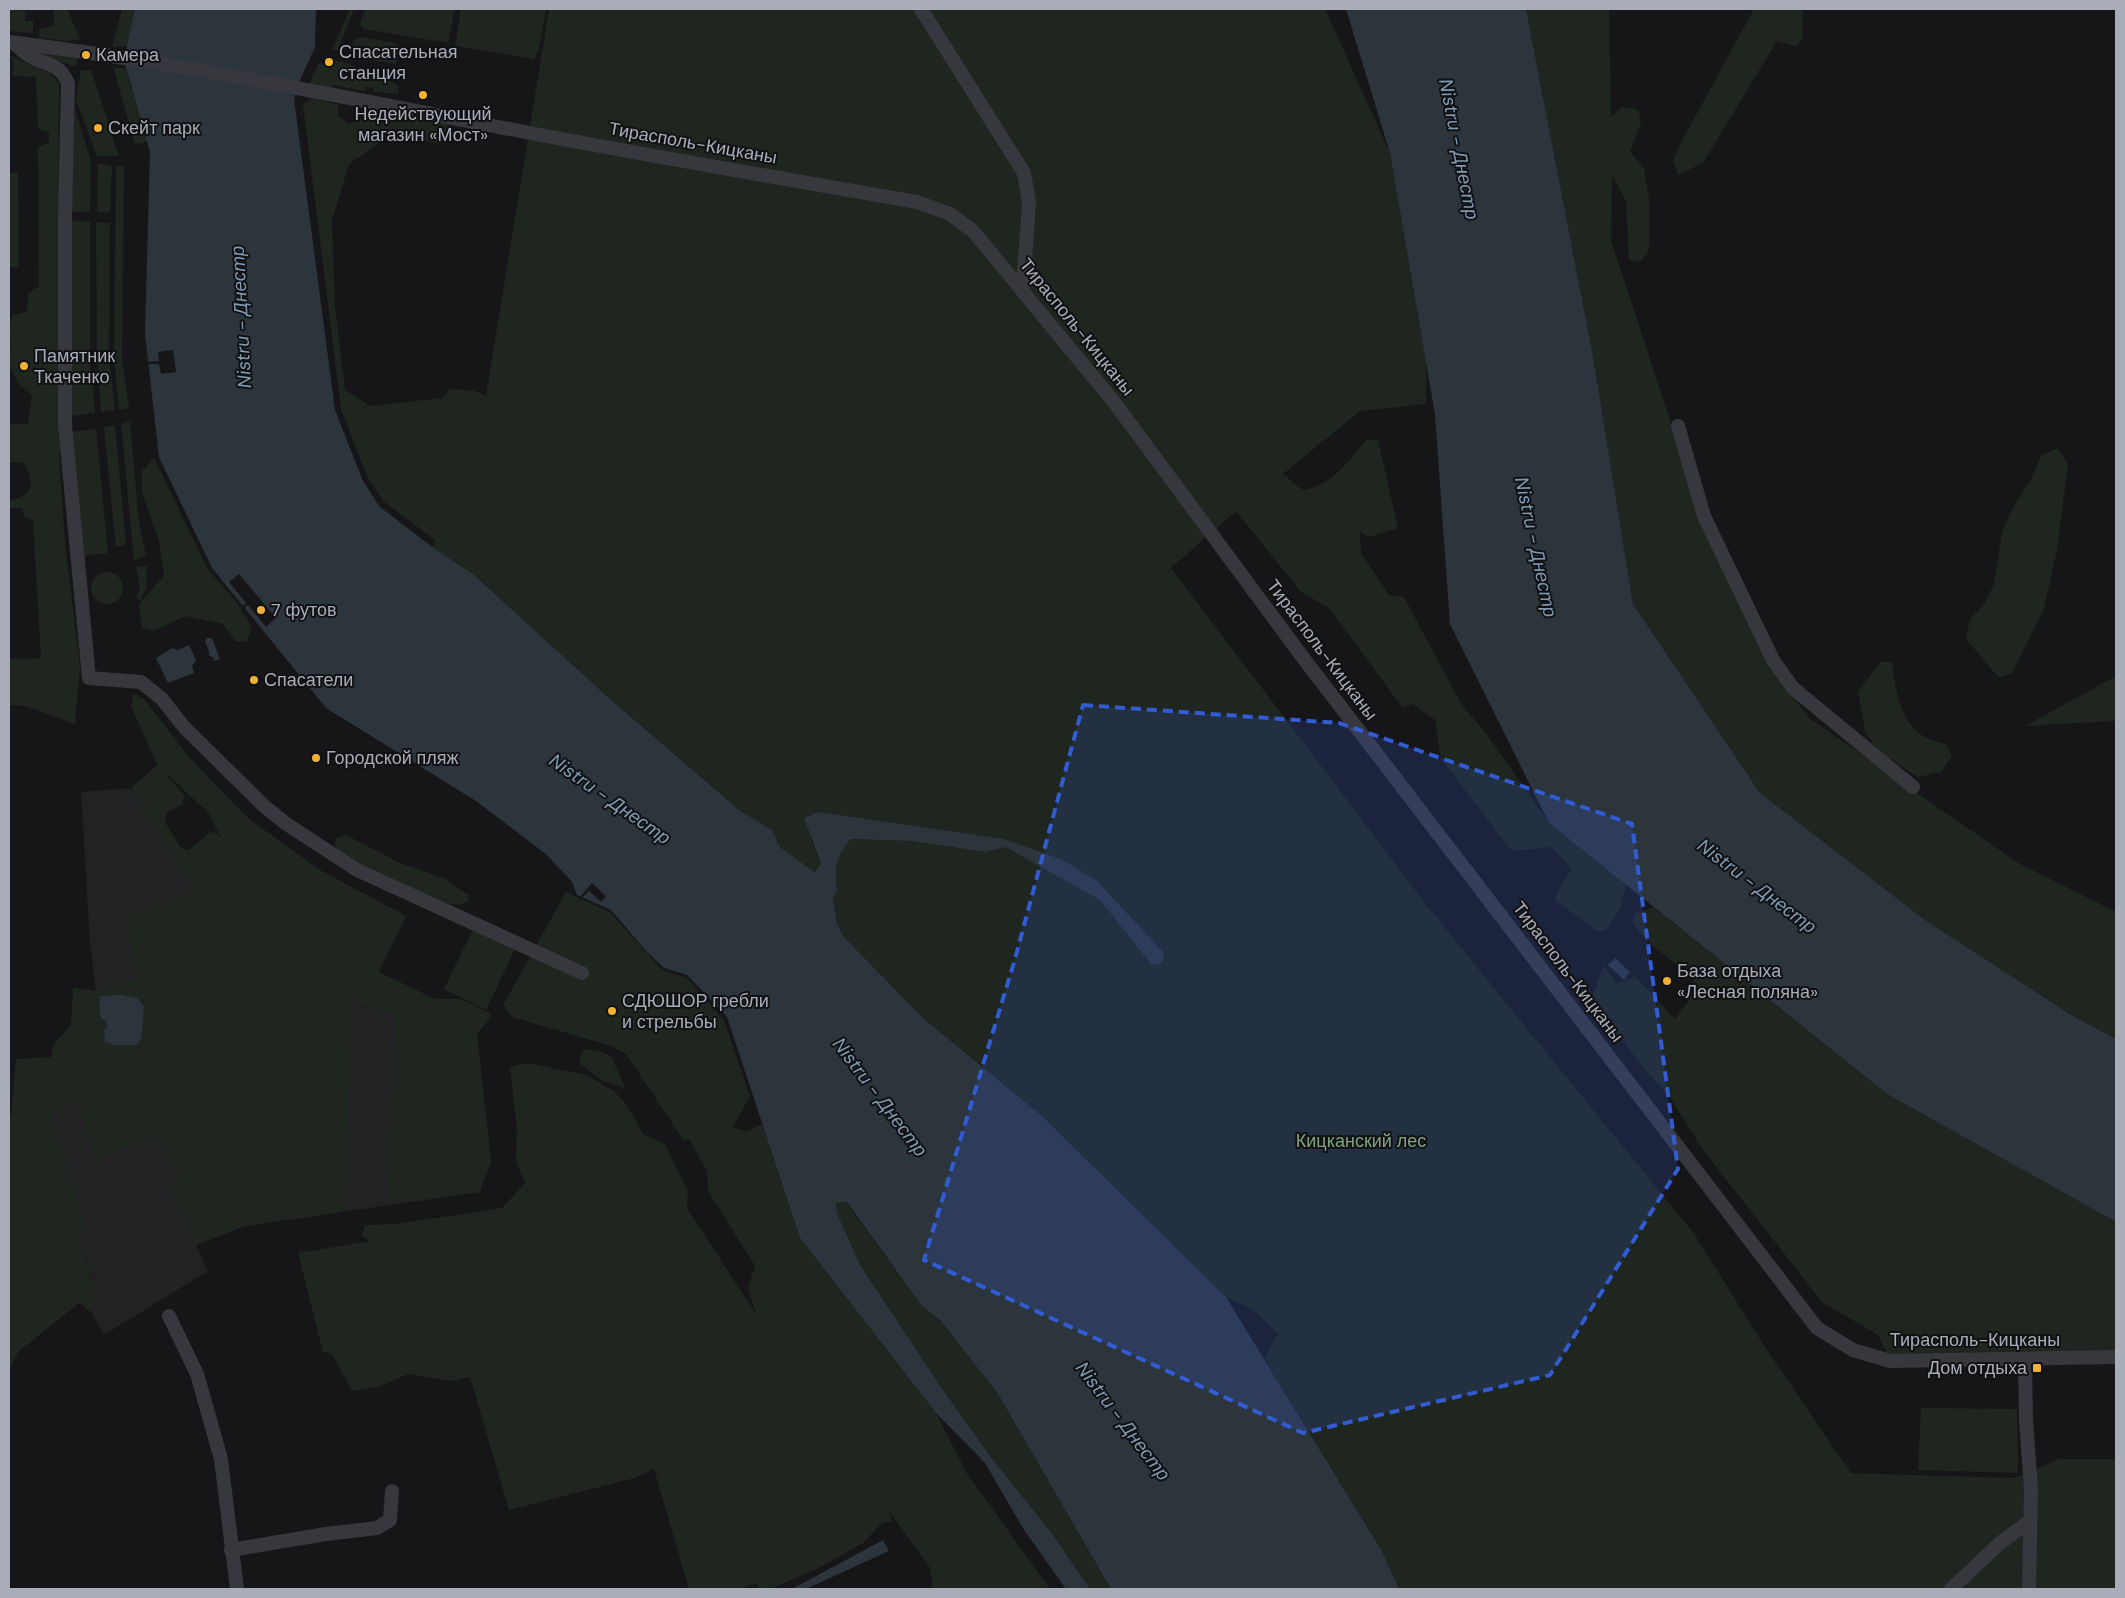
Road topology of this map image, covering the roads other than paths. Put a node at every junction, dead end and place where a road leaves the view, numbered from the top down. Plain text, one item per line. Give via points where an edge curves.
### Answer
1 (921, 9) edge
2 (11, 43) edge
3 (1022, 289) junction
4 (1678, 426) dead end
5 (1912, 787) dead end
6 (582, 973) dead end
7 (169, 1316) dead end
8 (2116, 1357) edge
9 (2026, 1360) junction
10 (392, 1491) dead end
11 (2030, 1521) junction
12 (231, 1550) junction
13 (237, 1589) edge
14 (1951, 1589) edge
15 (2029, 1589) edge

1 - 3 street via 1024,173 1029,202
2 - 3 street, Тирасполь-Кицканы via 88,52 331,94 923,204 964,223
2 - 6 street via 29,56 64,72 68,83 65,424 89,678 141,682 162,699 184,727 263,805 357,870
3 - 9 street, Тирасполь-Кицканы via 1114,402 1310,667 1817,1328 1853,1350 1890,1361
4 - 5 street via 1704,516 1773,660 1792,688
7 - 12 street via 197,1374 221,1459 226,1480
8 - 9 street, Тирасполь-Кицканы
9 - 11 street
10 - 12 street via 390,1520 377,1528
11 - 14 street via 2000,1543
11 - 15 street
12 - 13 street

